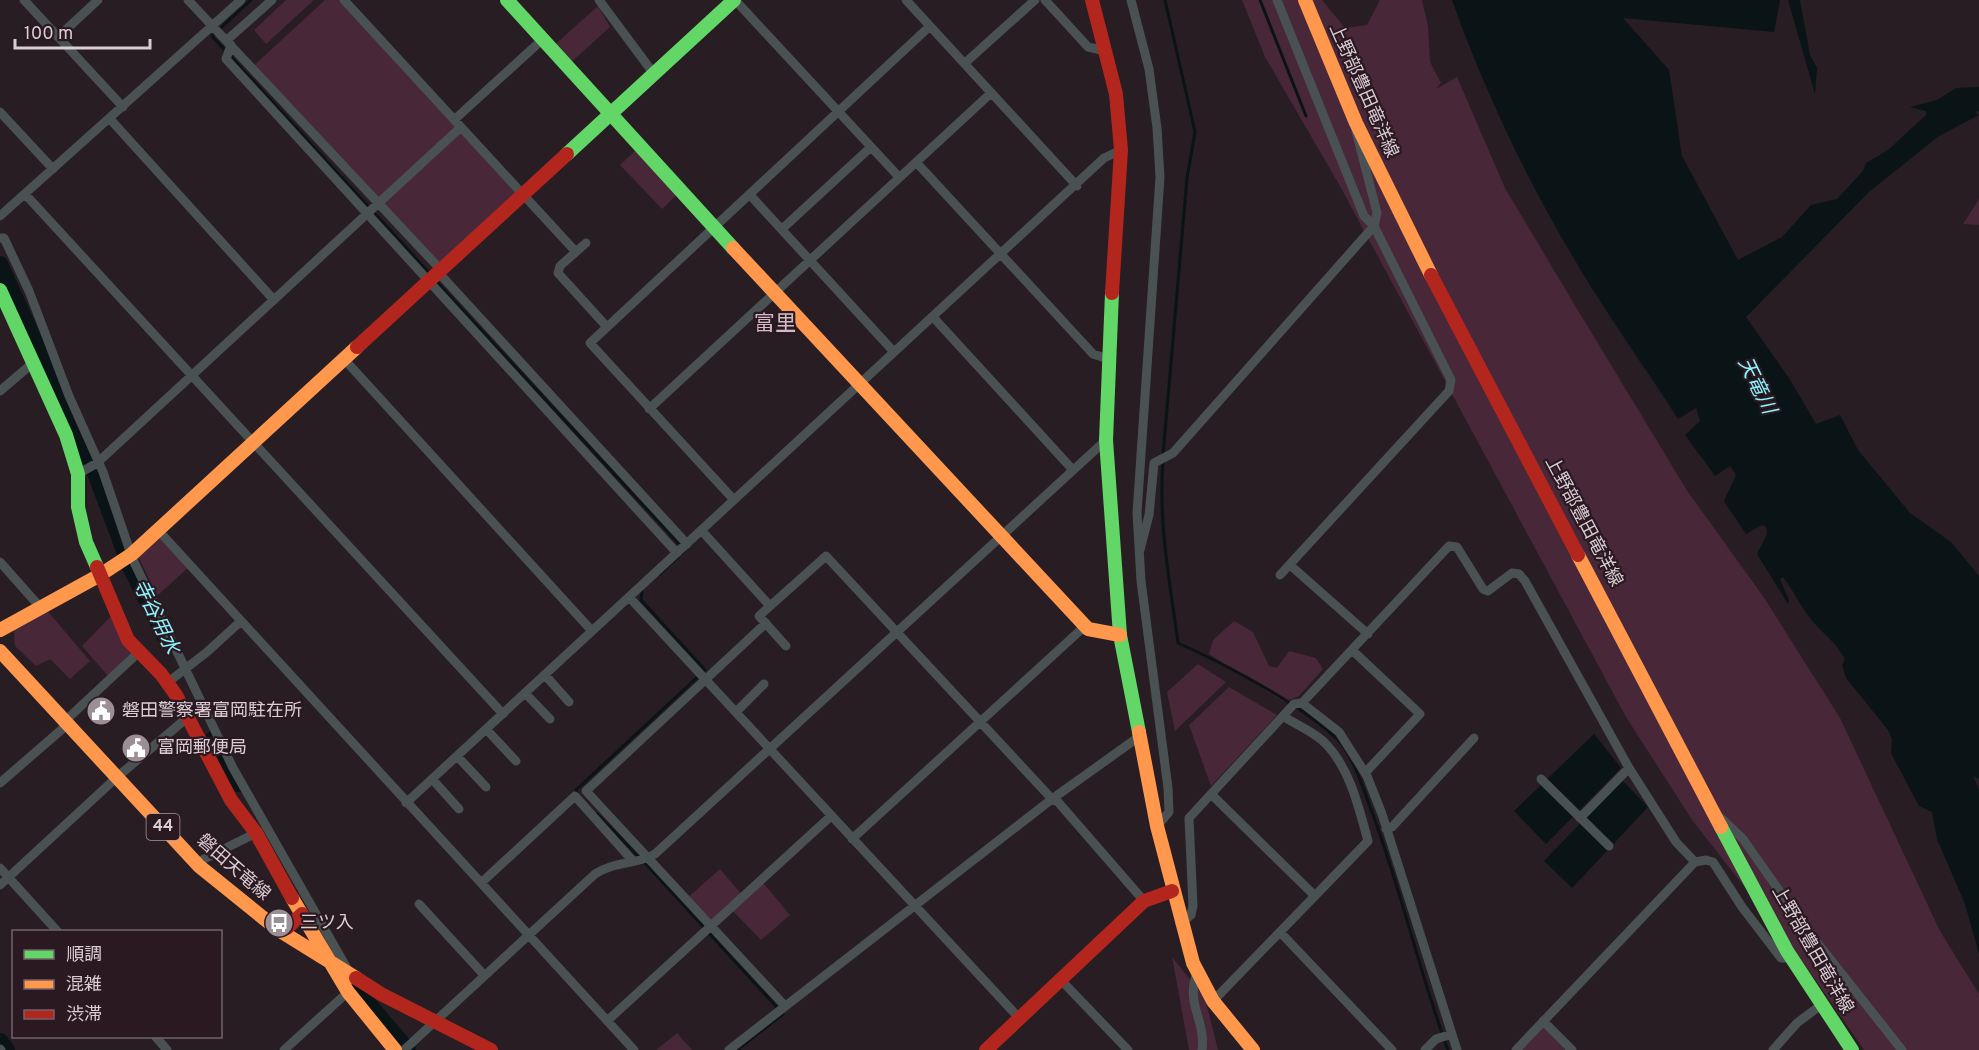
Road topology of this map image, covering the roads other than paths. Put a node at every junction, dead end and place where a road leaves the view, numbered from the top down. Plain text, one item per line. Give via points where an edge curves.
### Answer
1 (24, 0) edge
2 (98, 0) edge
3 (188, 0) edge
4 (241, 0) edge
5 (272, 0) edge
6 (344, 0) edge
7 (507, 0) edge
8 (599, 0) edge
9 (734, 0) edge
10 (906, 0) edge
11 (1035, 0) edge
12 (1045, 0) edge
13 (1092, 0) edge
14 (1131, 0) edge
15 (1277, 0) edge
16 (1305, 0) edge
17 (213, 26) junction
18 (930, 26) junction
19 (58, 37) junction
20 (543, 39) junction
21 (229, 43) junction
22 (1106, 51) junction
23 (964, 63) junction
24 (654, 74) junction
25 (991, 93) junction
26 (123, 107) junction
27 (0, 112) edge
28 (838, 112) junction
29 (611, 113) junction
30 (110, 120) junction
31 (457, 123) junction
32 (1356, 123) junction
33 (871, 147) junction
34 (1121, 150) junction
35 (916, 162) junction
36 (53, 169) junction
37 (899, 177) junction
38 (1077, 186) junction
39 (25, 194) junction
40 (523, 195) junction
41 (750, 195) junction
42 (372, 208) junction
43 (0, 216) edge
44 (1374, 226) junction
45 (715, 227) junction
46 (782, 229) junction
47 (0, 238) edge
48 (586, 243) dead end
49 (576, 252) junction
50 (1001, 255) junction
51 (810, 259) junction
52 (436, 275) junction
53 (0, 290) edge
54 (775, 292) junction
55 (274, 300) junction
56 (933, 317) junction
57 (607, 327) junction
58 (894, 352) junction
59 (344, 359) junction
60 (1108, 359) junction
61 (34, 362) junction
62 (192, 376) junction
63 (859, 384) junction
64 (0, 391) edge
65 (650, 409) junction
66 (1106, 440) junction
67 (253, 442) junction
68 (89, 468) junction
69 (1073, 470) junction
70 (734, 500) junction
71 (158, 530) junction
72 (701, 530) junction
73 (1000, 536) junction
74 (687, 544) junction
75 (677, 553) junction
76 (132, 554) junction
77 (1139, 554) junction
78 (0, 562) edge
79 (1290, 565) junction
80 (100, 575) junction
81 (1280, 575) dead end
82 (629, 597) junction
83 (770, 606) junction
84 (40, 607) junction
85 (241, 621) junction
86 (766, 623) junction
87 (1085, 626) junction
88 (0, 630) edge
89 (592, 631) junction
90 (898, 633) junction
91 (1368, 634) junction
92 (1120, 635) junction
93 (786, 645) dead end
94 (1352, 650) junction
95 (0, 651) edge
96 (139, 652) junction
97 (186, 668) junction
98 (545, 675) junction
99 (706, 679) junction
100 (167, 682) junction
101 (764, 684) dead end
102 (525, 693) junction
103 (569, 702) dead end
104 (1302, 703) junction
105 (736, 712) junction
106 (503, 714) junction
107 (1283, 716) junction
108 (188, 717) junction
109 (550, 719) dead end
110 (979, 721) junction
111 (67, 723) junction
112 (486, 729) junction
113 (1140, 736) junction
114 (1474, 738) dead end
115 (771, 749) junction
116 (457, 756) junction
117 (516, 761) dead end
118 (1629, 768) junction
119 (1365, 773) junction
120 (116, 778) junction
121 (432, 779) junction
122 (1541, 779) dead end
123 (0, 783) edge
124 (486, 787) dead end
125 (1211, 794) junction
126 (1052, 799) junction
127 (406, 803) junction
128 (459, 809) dead end
129 (831, 816) junction
130 (1719, 816) junction
131 (1580, 818) junction
132 (1157, 826) junction
133 (1386, 829) junction
134 (256, 833) junction
135 (852, 839) junction
136 (1609, 846) dead end
137 (648, 858) junction
138 (632, 860) junction
139 (1695, 862) junction
140 (196, 863) junction
141 (0, 868) edge
142 (8, 877) junction
143 (481, 883) junction
144 (0, 885) edge
145 (1172, 891) junction
146 (1315, 896) junction
147 (1144, 901) junction
148 (418, 904) dead end
149 (914, 907) junction
150 (302, 914) junction
151 (1180, 924) junction
152 (711, 926) junction
153 (277, 929) junction
154 (56, 930) edge
155 (1280, 932) junction
156 (529, 935) junction
157 (1792, 958) junction
158 (329, 963) junction
159 (1197, 973) junction
160 (351, 975) junction
161 (484, 975) junction
162 (1060, 979) junction
163 (348, 992) junction
164 (1213, 1001) junction
165 (1821, 1005) junction
166 (784, 1006) junction
167 (1019, 1018) junction
168 (607, 1020) junction
169 (1543, 1021) junction
170 (433, 1022) junction
171 (1452, 1034) junction
172 (157, 1038) edge
173 (167, 1050) edge
174 (284, 1050) edge
175 (395, 1050) edge
176 (404, 1050) edge
177 (491, 1050) edge
178 (634, 1050) edge
179 (729, 1050) edge
180 (986, 1050) edge
181 (1128, 1050) edge
182 (1202, 1050) edge
183 (1253, 1050) edge
184 (1392, 1050) edge
185 (1425, 1050) edge
186 (1457, 1050) edge
187 (1516, 1050) edge
188 (1572, 1050) edge
189 (1773, 1050) edge
190 (1852, 1050) edge
191 (1902, 1050) edge

1 - 19 street
2 - 19 street
3 - 17 street
4 - 17 street
5 - 21 street
6 - 31 street
7 - 20 street
8 - 24 street
9 - 24 street
9 - 28 street
10 - 18 street
11 - 23 street
12 - 22 street via 1088,47
13 - 22 street
14 - 77 street via 1156,101 1160,177 1140,433
15 - 44 street via 1364,216
16 - 32 street, 上野部豊田竜洋線
17 - 21 street
17 - 26 street
18 - 23 street
18 - 28 street
19 - 26 street
20 - 29 street
20 - 31 street
21 - 42 street
21 - 42 street via 226,59
22 - 34 street via 1116,94
23 - 25 street
24 - 29 street
25 - 35 street
25 - 38 street
26 - 30 street
27 - 36 street
28 - 33 street
28 - 41 street
29 - 40 street
29 - 45 street
30 - 36 street
30 - 55 street
31 - 40 street
31 - 42 street
32 - 44 street via 1356,138 1377,213
32 - 130 street, 上野部豊田竜洋線 via 1424,262
33 - 37 street
33 - 46 street
34 - 38 street via 1104,159
34 - 60 street
35 - 37 street
35 - 50 street
36 - 39 street
37 - 51 street
38 - 50 street
39 - 43 street
39 - 62 street
40 - 49 street
40 - 52 street
41 - 45 street
41 - 46 street
42 - 52 street
42 - 52 street
42 - 55 street
44 - 77 street via 1173,453 1154,463 1149,515
44 - 79 street via 1451,380 1449,391
45 - 54 street
45 - 57 street
46 - 51 street
47 - 68 street via 4,238 29,291
48 - 49 street
49 - 57 street via 560,266 558,273
50 - 56 street
50 - 60 street via 1093,354
51 - 54 street
51 - 58 street
52 - 59 street
52 - 74 street
52 - 75 street
53 - 61 street
54 - 63 street
54 - 65 street
55 - 62 street
56 - 58 street
56 - 69 street
57 - 65 street via 590,343
58 - 63 street
59 - 67 street
59 - 89 street
60 - 66 street
61 - 64 street
61 - 68 street via 63,427
62 - 67 street
62 - 68 street
63 - 70 street
63 - 73 street
65 - 70 street
66 - 69 street
66 - 92 street
67 - 71 street
67 - 106 street
68 - 76 street
68 - 80 street via 80,517
69 - 73 street
70 - 72 street
71 - 76 street
71 - 85 street
72 - 74 street
72 - 83 street
73 - 87 street
73 - 90 street
74 - 75 street
75 - 82 street
76 - 80 street
76 - 97 street
77 - 132 street via 1168,788 1169,812
78 - 84 street
79 - 81 street
79 - 91 street
80 - 84 street
80 - 96 street via 128,640
82 - 89 street
82 - 99 street
83 - 86 street via 759,616
83 - 90 street via 826,556
84 - 88 street
85 - 97 street
85 - 127 street
86 - 93 street
86 - 99 street
87 - 92 street
87 - 110 street
89 - 98 street
90 - 110 street
90 - 115 street
91 - 94 street
91 - 118 street via 1449,546 1457,547 1483,590 1488,591 1512,573 1519,574
92 - 113 street
94 - 104 street
94 - 119 street via 1420,714
95 - 111 street, 磐田天竜線 / 44
96 - 100 street
96 - 111 street
97 - 100 street
97 - 160 street via 233,768
98 - 102 street
98 - 103 street
99 - 105 street
99 - 137 street via 586,791
100 - 108 street
101 - 105 street
102 - 106 street
102 - 109 street
104 - 107 street via 1294,704
104 - 119 street via 1339,732
105 - 115 street
106 - 112 street
107 - 125 street
107 - 146 street via 1324,742 1336,757 1355,797 1368,841
108 - 120 street
108 - 134 street via 231,800
110 - 126 street
110 - 135 street
111 - 120 street, 磐田天竜線 / 44
111 - 123 street
112 - 116 street
112 - 117 street
113 - 126 street
113 - 132 street
114 - 133 street
115 - 129 street
115 - 137 street
116 - 121 street
116 - 124 street
118 - 131 street
118 - 139 street via 1676,842
119 - 133 street
120 - 140 street, 磐田天竜線 / 44
120 - 142 street
121 - 127 street
121 - 128 street
122 - 131 street
125 - 146 street
125 - 151 street via 1189,818 1193,906 1191,915
126 - 147 street
126 - 149 street
127 - 143 street
129 - 135 street
129 - 152 street
130 - 157 street, 上野部豊田竜洋線
130 - 191 street via 1743,839 1804,927
131 - 136 street
132 - 145 street
133 - 171 street
134 - 140 street
134 - 150 street
135 - 149 street
137 - 138 street
137 - 152 street
138 - 143 street via 575,796
138 - 156 street via 605,867 595,874
139 - 157 street via 1713,862 1781,958
139 - 169 street
140 - 153 street, 磐田天竜線 / 44
141 - 142 street
142 - 144 street
142 - 154 street
143 - 156 street
145 - 147 street
145 - 151 street
146 - 155 street
147 - 162 street
148 - 161 street
149 - 166 street
149 - 167 street
150 - 153 street via 288,928
150 - 158 street
151 - 159 street
152 - 166 street
152 - 168 street
153 - 158 street, 磐田天竜線 / 44
155 - 164 street
155 - 184 street
156 - 161 street
156 - 168 street
157 - 165 street, 上野部豊田竜洋線
158 - 160 street, 磐田天竜線 / 44
158 - 163 street
159 - 164 street
159 - 182 street via 1192,994 1202,1028
160 - 170 street, 磐田天竜線 / 44
161 - 170 street
162 - 167 street
162 - 181 street
163 - 174 street
163 - 175 street
164 - 183 street
165 - 189 street via 1797,1023
165 - 190 street, 上野部豊田竜洋線
166 - 179 street
167 - 180 street
168 - 178 street
169 - 187 street
169 - 188 street
170 - 176 street
170 - 177 street, 磐田天竜線 / 44
171 - 185 street via 1436,1039
171 - 186 street
172 - 173 street

